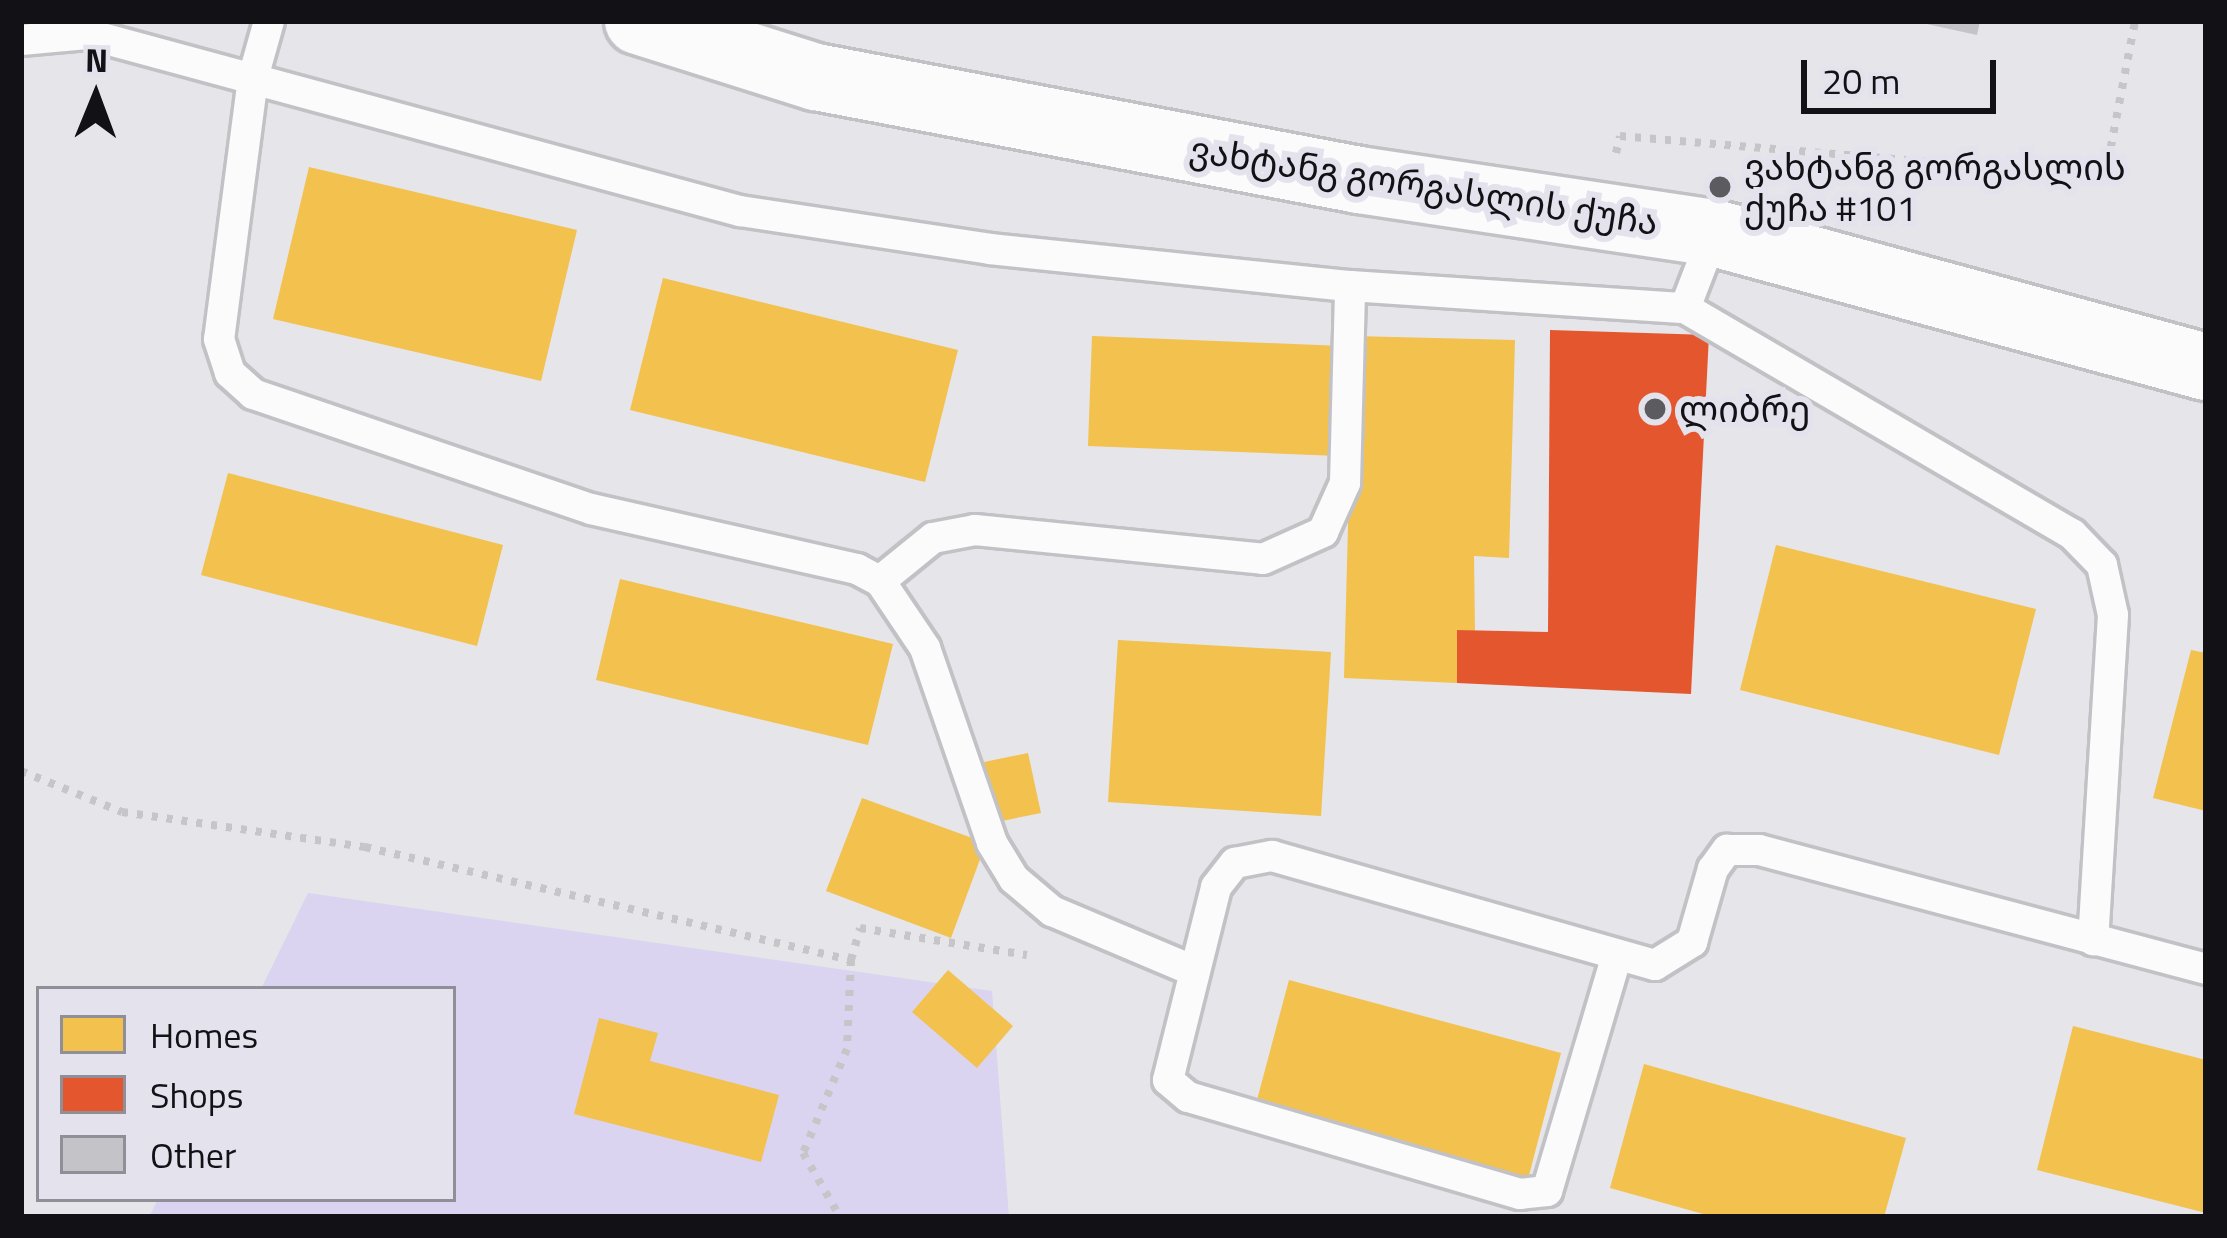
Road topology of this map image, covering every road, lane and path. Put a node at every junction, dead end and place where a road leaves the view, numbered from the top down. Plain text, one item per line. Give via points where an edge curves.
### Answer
1 (269, 21) edge
2 (638, 21) edge
3 (2135, 21) edge
4 (21, 40) edge
5 (253, 78) junction
6 (1604, 213) junction
7 (1714, 233) junction
8 (1350, 286) junction
9 (1685, 308) junction
10 (2206, 367) edge
11 (880, 581) junction
12 (21, 771) edge
13 (1014, 880) junction
14 (2093, 940) junction
15 (1617, 955) junction
16 (851, 960) junction
17 (2206, 969) edge
18 (1192, 970) junction
19 (839, 1217) edge

1 - 5 lane
2 - 6 street, ვახტანგ გორგასლის ქუჩა via 816,77 1359,180
3 - 6 path via 2105,178 1620,136
4 - 5 lane via 87,34
5 - 8 lane via 740,211 990,249
5 - 11 lane via 219,339 230,373 253,394 591,509
6 - 7 street, ვახტანგ გორგასლის ქუჩა
7 - 9 lane
7 - 10 street, ვახტანგ გორგასლის ქუჩა
8 - 9 lane
8 - 11 lane via 1345,483 1323,532 1263,559 975,530 933,538
9 - 14 lane via 2072,534 2102,565 2113,615
11 - 13 lane via 925,648 992,844
12 - 16 path via 122,812 365,847
13 - 16 path via 1038,956 860,928
13 - 18 lane via 1052,911
14 - 15 lane via 1759,850 1727,850 1712,869 1692,942 1655,965
14 - 17 lane
15 - 18 lane via 1273,856 1235,863 1216,887
15 - 18 lane via 1560,1164 1546,1191 1520,1194 1188,1097 1168,1080
16 - 19 path via 847,1049 803,1153

